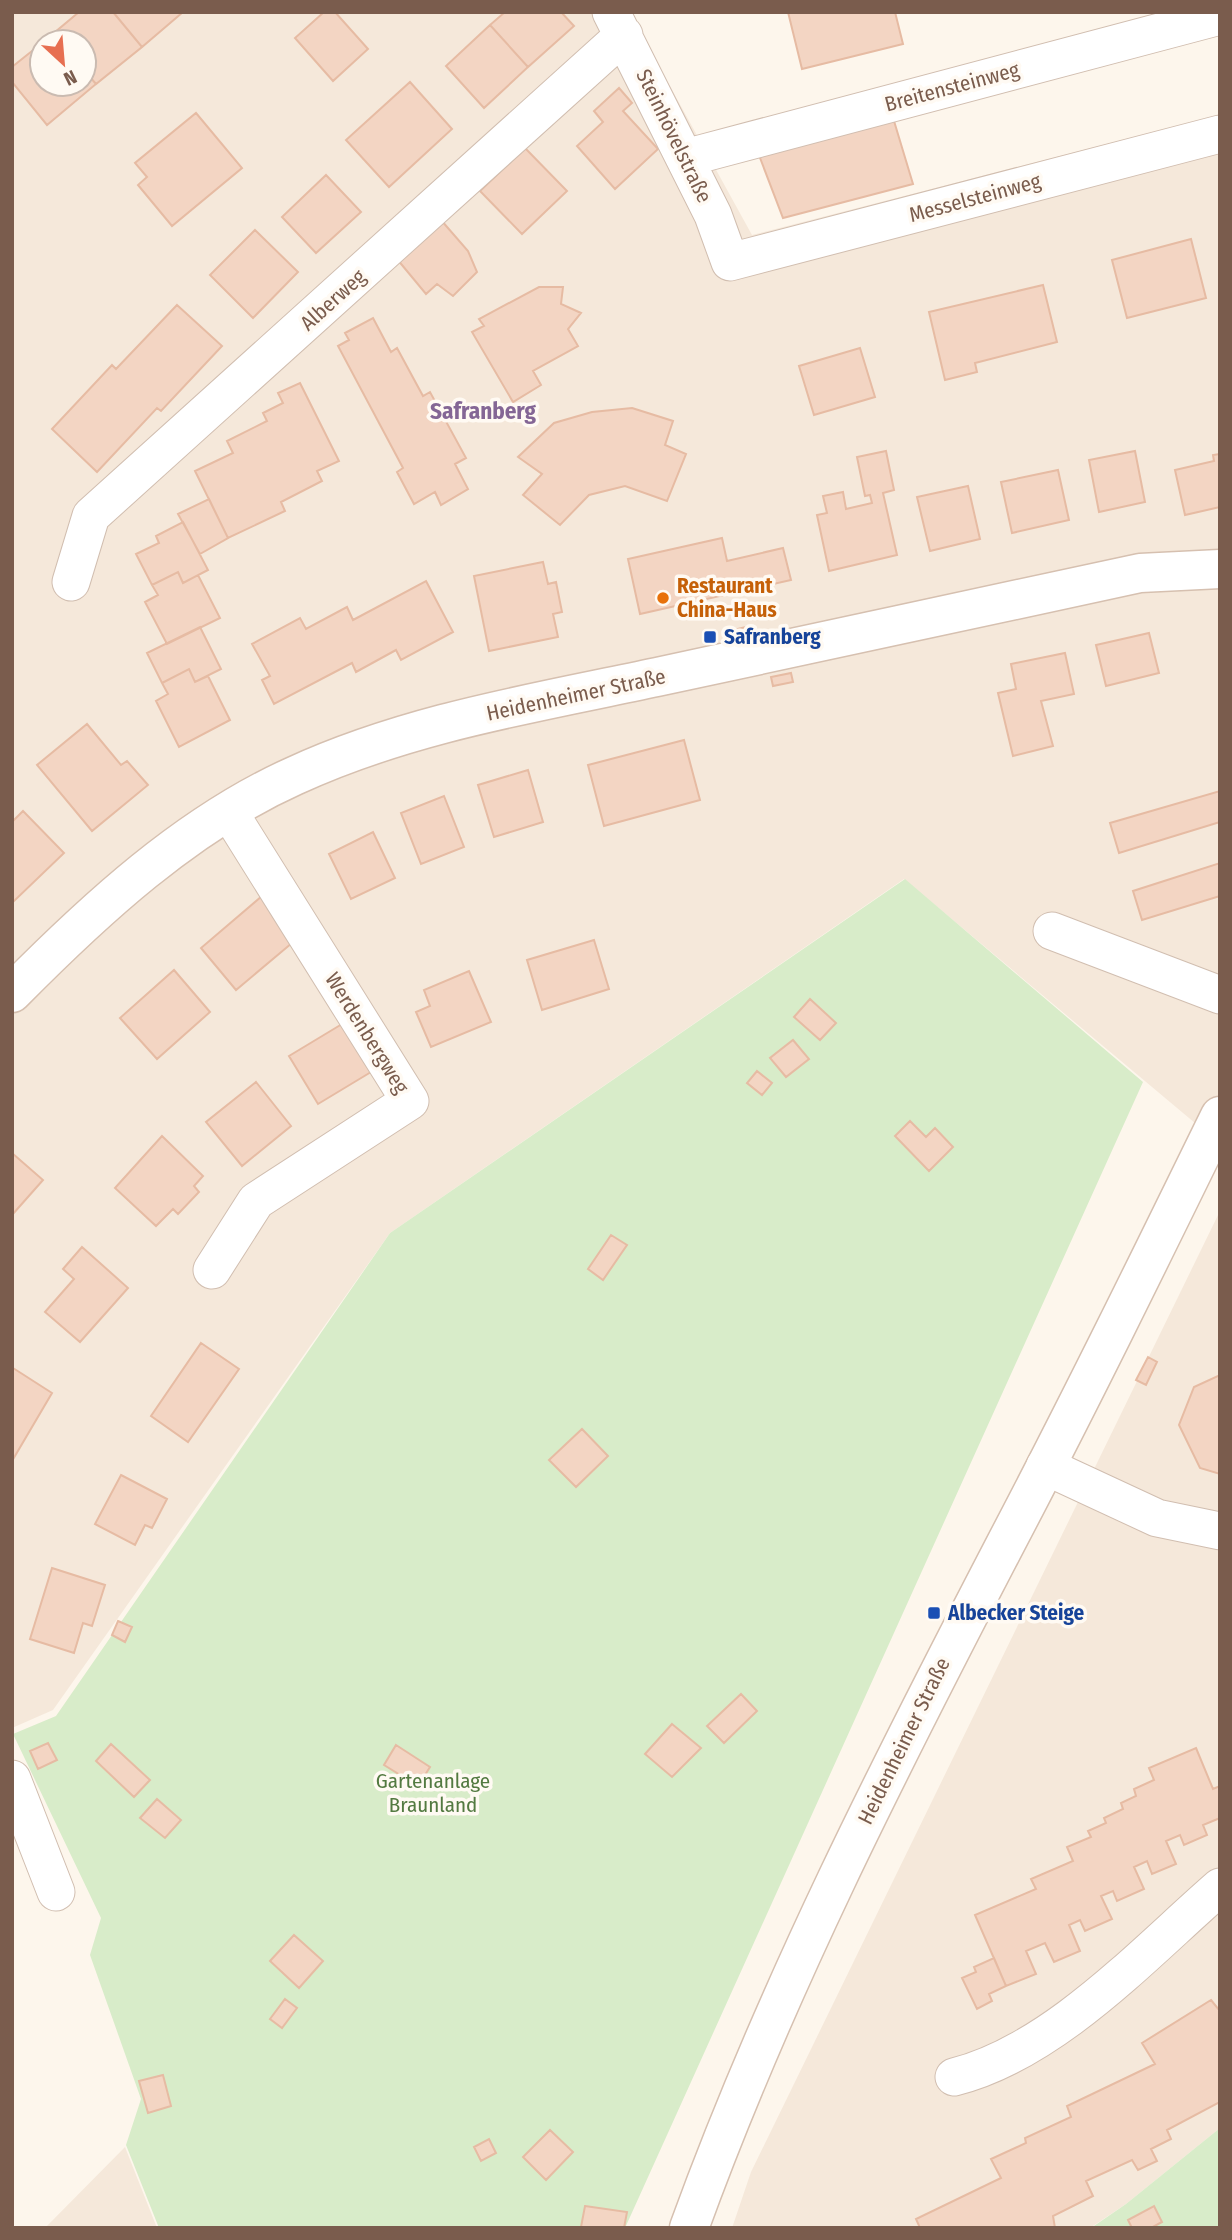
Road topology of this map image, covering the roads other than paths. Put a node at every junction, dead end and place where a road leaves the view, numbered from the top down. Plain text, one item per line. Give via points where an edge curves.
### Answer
1 (1220, 16) edge
2 (617, 24) edge
3 (1220, 134) edge
4 (685, 158) junction
5 (730, 262) joint
6 (1218, 570) edge
7 (71, 582) dead end
8 (229, 812) junction
9 (1052, 931) dead end
10 (12, 993) edge
11 (1220, 995) edge
12 (1216, 1132) edge
13 (212, 1270) dead end
14 (1045, 1466) junction
15 (1220, 1531) edge
16 (12, 1779) edge
17 (1220, 1887) edge
18 (56, 1892) dead end
19 (954, 2077) dead end
20 (689, 2228) edge

1 - 4 street, Breitensteinweg
2 - 4 street, Steinhövelstraße
2 - 7 street, Alberweg via 91,516
3 - 5 street, Messelsteinweg
4 - 5 street, Steinhövelstraße
6 - 8 main road, Heidenheimer Straße via 1140,573 461,720 358,750 293,776
8 - 10 main road, Heidenheimer Straße via 100,907
8 - 13 street, Werdenbergweg via 410,1101 256,1201
9 - 11 street
12 - 14 main road, Heidenheimer Straße
14 - 15 street via 1157,1518
14 - 20 main road, Heidenheimer Straße via 865,1819 771,2021
16 - 18 street
17 - 19 street via 1069,2019 982,2070

